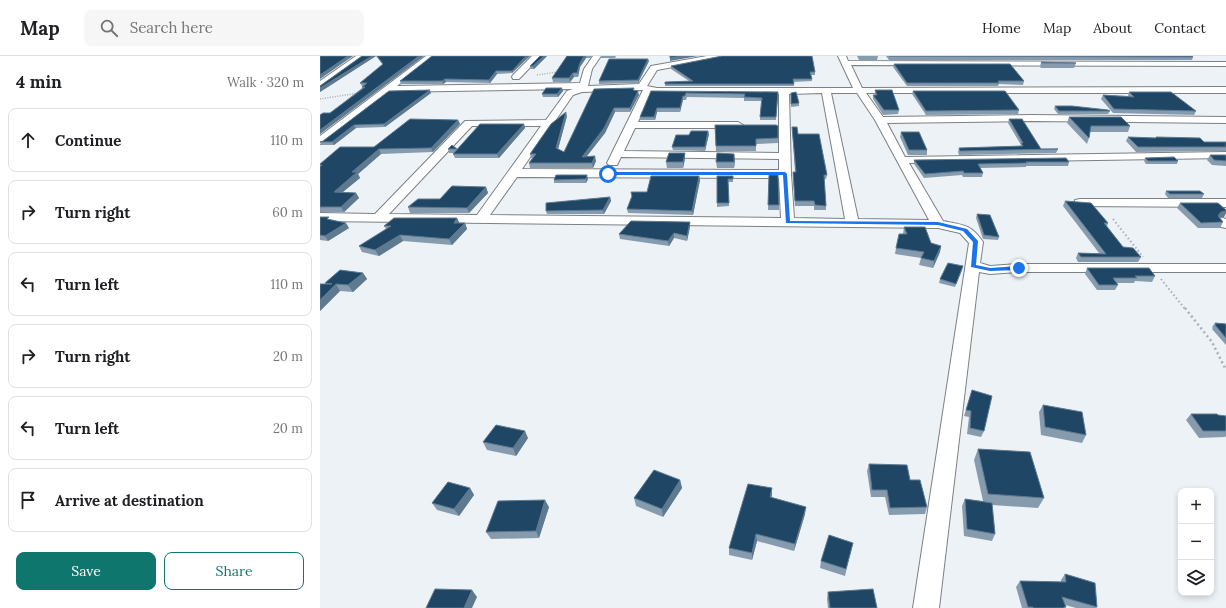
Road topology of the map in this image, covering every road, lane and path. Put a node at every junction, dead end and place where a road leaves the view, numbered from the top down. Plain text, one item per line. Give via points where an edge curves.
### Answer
1 (361, 56) edge
2 (431, 56) edge
3 (537, 56) edge
4 (597, 56) edge
5 (721, 56) edge
6 (1020, 56) edge
7 (1202, 56) edge
8 (660, 57) edge
9 (844, 59) edge
10 (1027, 63) junction
11 (1214, 64) junction
12 (1226, 64) edge
13 (654, 68) junction
14 (1226, 70) edge
15 (516, 77) dead end
16 (320, 85) edge
17 (583, 88) junction
18 (645, 88) junction
19 (390, 89) junction
20 (784, 90) junction
21 (826, 90) junction
22 (859, 90) junction
23 (1052, 90) junction
24 (1226, 90) edge
25 (880, 120) junction
26 (1226, 120) edge
27 (549, 123) junction
28 (632, 125) junction
29 (746, 125) edge
30 (320, 141) edge
31 (618, 154) junction
32 (1226, 155) edge
33 (785, 156) junction
34 (901, 160) junction
35 (514, 173) junction
36 (608, 174) junction
37 (785, 174) junction
38 (1080, 203) edge
39 (1226, 203) edge
40 (320, 217) edge
41 (378, 218) junction
42 (481, 219) junction
43 (1113, 219) dead end
44 (788, 222) junction
45 (852, 223) junction
46 (938, 224) junction
47 (973, 266) junction
48 (1152, 268) junction
49 (1226, 268) edge
50 (1226, 370) edge
51 (926, 608) edge

1 - 16 street
2 - 19 street
3 - 15 street
4 - 17 street via 588,69
5 - 13 street
6 - 10 street
7 - 11 street
8 - 13 street
9 - 10 street
9 - 22 street
10 - 11 street
10 - 23 street
11 - 12 street
11 - 14 street
13 - 18 street
17 - 18 street
17 - 19 street
17 - 27 street via 570,93
18 - 20 street via 658,91
18 - 28 street
19 - 30 street
20 - 21 street
20 - 33 street via 781,125
21 - 22 street
21 - 45 street
22 - 23 street
22 - 25 street
23 - 24 street
25 - 26 street
25 - 34 street
27 - 35 street
27 - 41 street via 469,122
28 - 29 street
28 - 31 street
31 - 33 street
31 - 36 street
32 - 34 street
33 - 37 street
34 - 46 street
35 - 36 street
35 - 42 street
36 - 37 street
37 - 44 street
38 - 39 street
40 - 41 street
41 - 42 street
42 - 44 street
43 - 48 path
44 - 45 street
45 - 46 street
46 - 47 street via 965,230 976,242
47 - 48 street via 990,270
47 - 51 street
48 - 49 street
48 - 50 path via 1212,342

